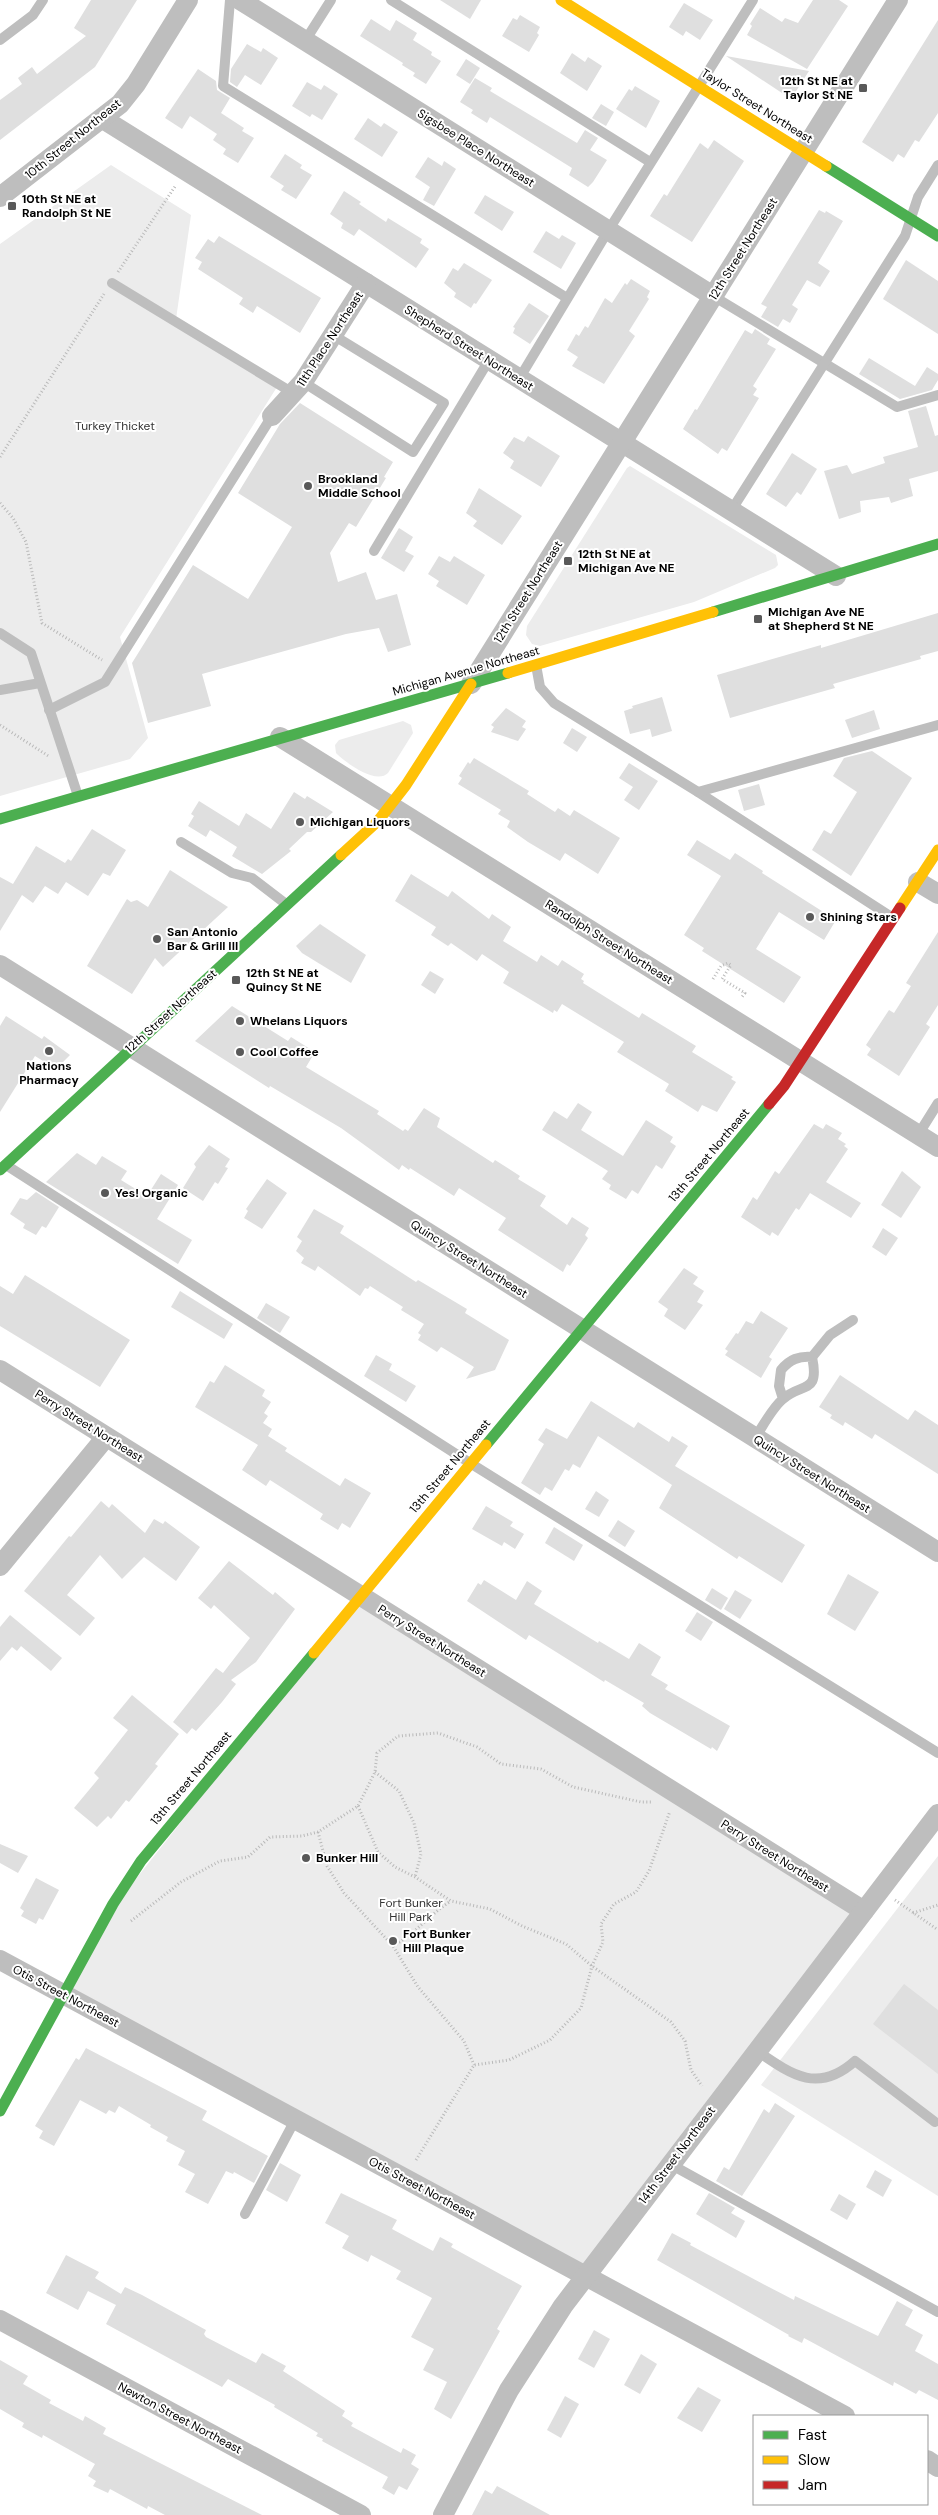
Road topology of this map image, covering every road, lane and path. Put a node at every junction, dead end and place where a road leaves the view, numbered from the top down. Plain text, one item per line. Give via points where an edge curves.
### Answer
1 (43, 0) edge
2 (188, 0) edge
3 (230, 0) edge
4 (240, 0) edge
5 (331, 0) edge
6 (391, 0) edge
7 (561, 0) edge
8 (739, 0) edge
9 (893, 2) edge
10 (751, 3) edge
11 (0, 40) edge
12 (305, 41) junction
13 (698, 86) junction
14 (103, 118) junction
15 (803, 151) junction
16 (650, 162) junction
17 (938, 165) edge
18 (176, 185) dead end
19 (0, 196) edge
20 (910, 218) junction
21 (608, 231) junction
22 (938, 236) edge
23 (112, 282) junction
24 (366, 283) junction
25 (713, 296) junction
26 (567, 298) junction
27 (333, 335) junction
28 (489, 360) junction
29 (825, 363) junction
30 (519, 379) junction
31 (298, 388) junction
32 (938, 395) edge
33 (272, 416) joint
34 (621, 443) junction
35 (0, 457) edge
36 (0, 504) edge
37 (731, 511) junction
38 (938, 544) edge
39 (374, 551) dead end
40 (836, 576) junction
41 (0, 633) edge
42 (536, 665) junction
43 (114, 668) junction
44 (40, 683) junction
45 (471, 684) junction
46 (0, 690) edge
47 (49, 710) junction
48 (0, 725) edge
49 (938, 725) edge
50 (280, 738) junction
51 (57, 761) dead end
52 (698, 792) junction
53 (79, 797) junction
54 (390, 807) junction
55 (0, 819) edge
56 (181, 842) dead end
57 (938, 850) edge
58 (918, 882) junction
59 (938, 894) edge
60 (287, 904) junction
61 (894, 919) junction
62 (0, 965) edge
63 (713, 979) dead end
64 (742, 998) dead end
65 (132, 1047) junction
66 (802, 1063) junction
67 (938, 1103) edge
68 (918, 1135) junction
69 (938, 1147) edge
70 (6, 1162) edge
71 (853, 1320) dead end
72 (582, 1330) junction
73 (812, 1357) junction
74 (0, 1370) edge
75 (783, 1399) junction
76 (106, 1437) junction
77 (755, 1438) junction
78 (470, 1463) junction
79 (938, 1552) edge
80 (0, 1566) edge
81 (360, 1596) junction
82 (938, 1754) edge
83 (375, 1772) junction
84 (678, 1795) junction
85 (358, 1806) junction
86 (938, 1814) edge
87 (318, 1832) junction
88 (415, 1877) junction
89 (880, 1889) junction
90 (451, 1901) junction
91 (938, 1905) edge
92 (864, 1911) junction
93 (913, 1913) junction
94 (105, 1918) junction
95 (938, 1930) edge
96 (393, 1946) junction
97 (0, 1960) edge
98 (592, 1966) junction
99 (63, 1994) junction
100 (757, 2050) junction
101 (474, 2065) junction
102 (702, 2086) dead end
103 (0, 2111) edge
104 (295, 2120) junction
105 (935, 2122) dead end
106 (416, 2160) dead end
107 (670, 2164) junction
108 (245, 2214) dead end
109 (585, 2276) junction
110 (938, 2312) edge
111 (0, 2320) edge
112 (843, 2415) edge
113 (361, 2515) edge
114 (443, 2515) edge

1 - 11 lane via 33,15
2 - 14 street, 10th Street Northeast via 136,84
3 - 26 lane via 223,86
4 - 12 street, Sigsbee Place Northeast
5 - 12 lane
6 - 16 lane
7 - 13 street, Taylor Street Northeast
8 - 10 lane
9 - 15 street, 12th Street Northeast
10 - 13 lane
12 - 21 street, Sigsbee Place Northeast
13 - 15 street, Taylor Street Northeast
13 - 16 lane
14 - 19 street, 10th Street Northeast
14 - 24 street, Shepherd Street Northeast
15 - 20 street, Taylor Street Northeast
15 - 25 street, 12th Street Northeast
16 - 21 lane
17 - 20 lane via 918,197
18 - 23 path
20 - 22 street, Taylor Street Northeast
20 - 29 lane via 905,236
21 - 25 street, Sigsbee Place Northeast
21 - 26 lane
23 - 31 lane
23 - 35 path
24 - 27 street, 11th Place Northeast
24 - 28 street, Shepherd Street Northeast
25 - 29 lane
25 - 34 street, 12th Street Northeast
26 - 30 lane
27 - 31 street, 11th Place Northeast
27 - 31 lane via 444,403 413,452
28 - 30 street, Shepherd Street Northeast
28 - 39 lane
29 - 32 lane via 897,407
29 - 37 lane
30 - 34 street, Shepherd Street Northeast
31 - 33 street, 11th Place Northeast
33 - 43 lane
34 - 37 street, Shepherd Street Northeast
34 - 45 street, 12th Street Northeast
36 - 43 path via 26,542 42,623
37 - 40 street, Shepherd Street Northeast
38 - 40 street, Michigan Avenue Northeast
40 - 42 street, Michigan Avenue Northeast
41 - 44 lane via 31,653
42 - 45 street, Michigan Avenue Northeast
42 - 52 lane via 540,687 554,703
43 - 47 lane via 97,688
44 - 46 lane
44 - 47 lane
45 - 50 street, Michigan Avenue Northeast
45 - 54 street, 12th Street Northeast
47 - 53 lane
48 - 51 path
49 - 52 lane
50 - 53 street, Michigan Avenue Northeast
50 - 54 street, Randolph Street Northeast
52 - 61 lane
53 - 55 street, Michigan Avenue Northeast
54 - 60 street, 12th Street Northeast
54 - 66 street, Randolph Street Northeast
56 - 60 lane via 232,873 252,878
57 - 58 street, 13th Street Northeast
58 - 59 street
58 - 61 street, 13th Street Northeast
60 - 65 street, 12th Street Northeast
61 - 66 street, 13th Street Northeast
62 - 65 street, Quincy Street Northeast
63 - 64 path via 720,966 728,963 731,965 722,979 745,993
65 - 70 street, 12th Street Northeast
65 - 72 street, Quincy Street Northeast
66 - 68 street, Randolph Street Northeast
66 - 72 street, 13th Street Northeast
67 - 68 lane
68 - 69 street, Randolph Street Northeast
70 - 78 lane
71 - 73 lane via 830,1335
72 - 77 street, Quincy Street Northeast
72 - 78 street, 13th Street Northeast
73 - 75 lane via 815,1370 811,1382 806,1388
73 - 75 lane via 793,1359 781,1370 779,1386
74 - 76 street, Perry Street Northeast
75 - 77 lane
76 - 80 street
76 - 81 street, Perry Street Northeast
77 - 79 street, Quincy Street Northeast
78 - 81 street, 13th Street Northeast
78 - 82 lane
81 - 84 street, Perry Street Northeast
81 - 94 street, 13th Street Northeast via 156,1840
83 - 84 path via 377,1753 398,1736 438,1733 477,1748 501,1764 541,1768 564,1783 588,1792 641,1802 671,1800
83 - 85 path
83 - 88 path via 399,1791 414,1823 421,1854
84 - 92 street, Perry Street Northeast
84 - 98 path via 669,1811 649,1871 636,1892 614,1904 601,1924 603,1942
85 - 87 path
85 - 88 path via 378,1852 395,1867
86 - 89 street, 14th Street Northeast
87 - 94 path via 270,1837 248,1858 220,1861 181,1882 125,1926
87 - 96 path via 327,1866 344,1893
88 - 90 path
89 - 92 street, 14th Street Northeast
89 - 93 path
90 - 96 path via 427,1918 409,1937
90 - 98 path via 490,1909 566,1944
91 - 93 path
92 - 100 street, 14th Street Northeast
93 - 95 path
94 - 99 street, 13th Street Northeast
96 - 101 path via 418,1987 464,2041
97 - 99 street, Otis Street Northeast
98 - 101 path via 581,2008 550,2040 509,2060
98 - 102 path via 671,2022 685,2040 691,2070
99 - 103 street, 13th Street Northeast
99 - 104 street, Otis Street Northeast
100 - 105 lane via 790,2073 817,2080 841,2073 855,2061
100 - 107 street, 14th Street Northeast
101 - 106 path
104 - 108 lane
104 - 109 street, Otis Street Northeast
107 - 109 street, 14th Street Northeast
107 - 110 lane
109 - 112 street, Otis Street Northeast
109 - 114 street, 14th Street Northeast via 526,2361
111 - 113 street, Newton Street Northeast

